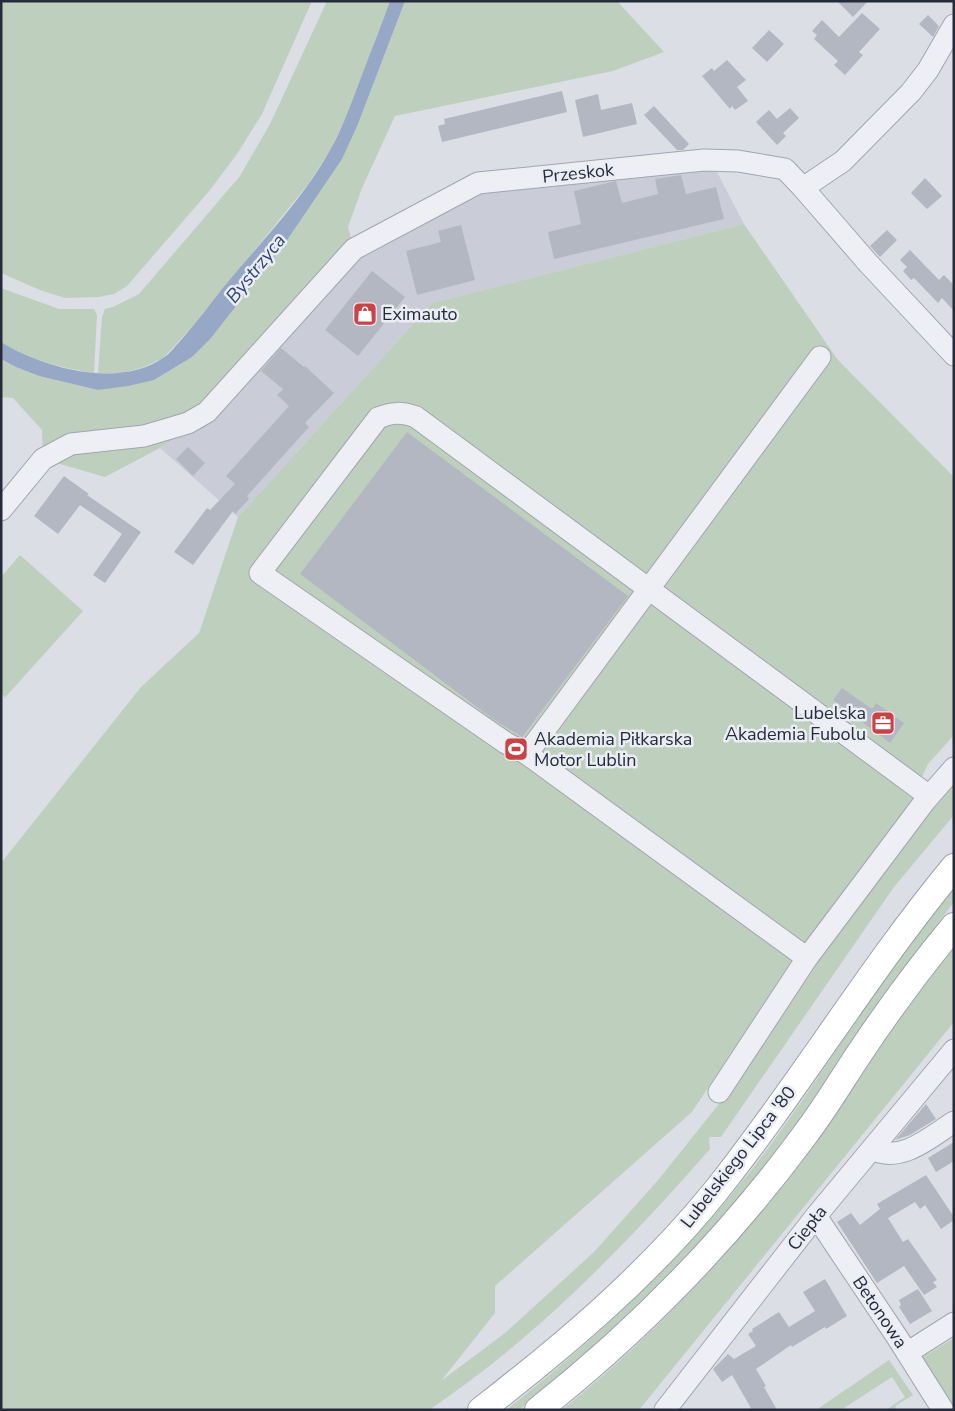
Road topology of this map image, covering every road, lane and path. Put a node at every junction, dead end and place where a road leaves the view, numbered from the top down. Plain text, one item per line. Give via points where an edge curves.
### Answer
1 (954, 25) edge
2 (803, 188) junction
3 (954, 355) edge
4 (820, 357) dead end
5 (1, 510) edge
6 (648, 588) junction
7 (527, 754) junction
8 (954, 768) edge
9 (929, 796) junction
10 (954, 866) edge
11 (954, 926) edge
12 (807, 958) junction
13 (954, 1050) edge
14 (719, 1092) dead end
15 (954, 1122) edge
16 (872, 1149) junction
17 (816, 1216) junction
18 (954, 1323) edge
19 (907, 1353) junction
20 (481, 1410) edge
21 (538, 1410) edge
22 (666, 1410) edge
23 (943, 1410) edge

1 - 2 street via 911,92 843,161
2 - 3 street, Przeskok
2 - 5 street, Przeskok via 785,169 738,161 704,160 478,183 354,250 207,412 188,423 144,436 71,444 43,460
4 - 6 street
6 - 7 street
6 - 7 street via 416,417 405,413 389,413 378,418 260,573 506,743
6 - 9 street
7 - 12 street
8 - 9 street
9 - 12 street
10 - 20 main road, Lubelskiego Lipca '80 via 857,994 794,1088 714,1194 656,1258 600,1312
11 - 21 main road, Lubelskiego Lipca '80 via 910,980 806,1134 724,1235 626,1336
12 - 14 street
13 - 16 street, Ciepła
15 - 16 street via 912,1149 894,1154 882,1154
16 - 17 street, Ciepła
17 - 19 street, Betonowa
17 - 22 street, Ciepła
18 - 19 street
19 - 23 street, Betonowa

